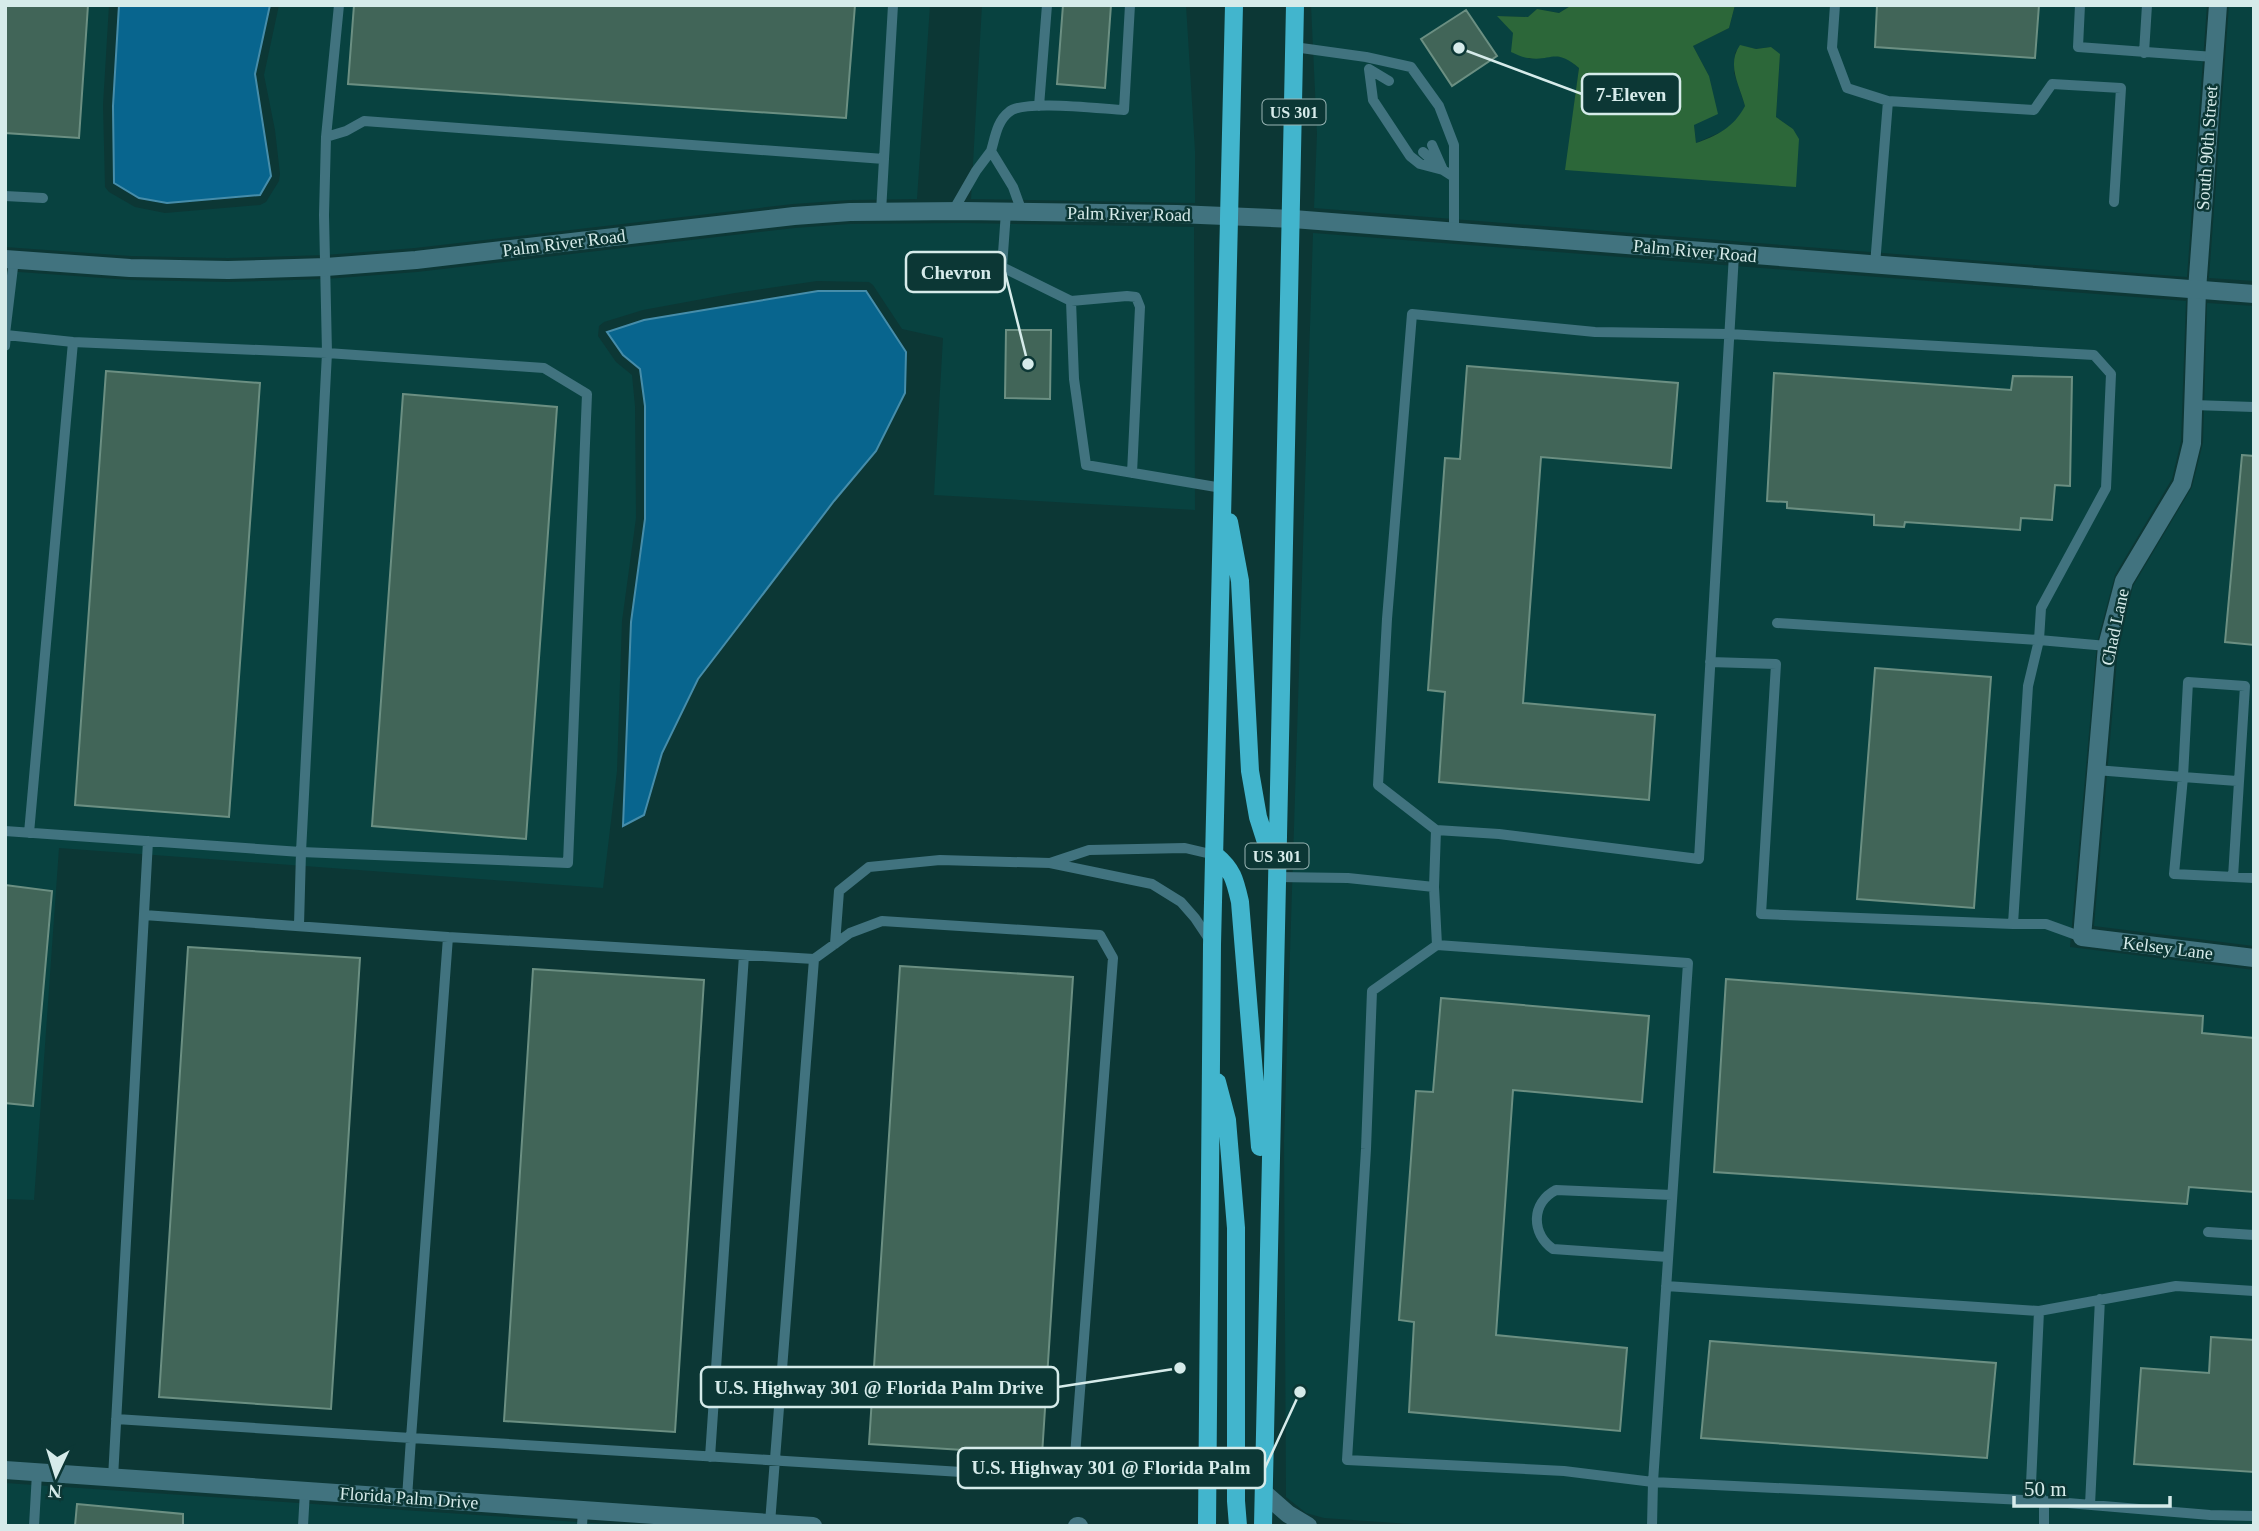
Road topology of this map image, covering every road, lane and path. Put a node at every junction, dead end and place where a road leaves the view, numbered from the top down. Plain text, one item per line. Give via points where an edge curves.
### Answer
1 (339, 5) edge
2 (893, 5) edge
3 (1047, 5) edge
4 (1130, 5) edge
5 (1234, 5) edge
6 (1295, 5) edge
7 (1835, 5) edge
8 (2080, 5) edge
9 (2147, 5) edge
10 (2218, 5) edge
11 (1294, 47) junction
12 (2144, 53) junction
13 (1366, 57) junction
14 (2214, 57) junction
15 (1369, 69) junction
16 (1389, 82) dead end
17 (1378, 88) dead end
18 (1888, 102) junction
19 (1039, 106) junction
20 (326, 137) junction
21 (1432, 145) dead end
22 (991, 151) junction
23 (1423, 152) dead end
24 (884, 159) junction
25 (1443, 170) junction
26 (1454, 177) junction
27 (5, 196) edge
28 (43, 198) dead end
29 (2115, 202) dead end
30 (953, 211) junction
31 (881, 212) junction
32 (1014, 212) junction
33 (1230, 217) junction
34 (1293, 219) junction
35 (1454, 232) junction
36 (1734, 254) junction
37 (10, 259) edge
38 (1875, 265) junction
39 (326, 267) junction
40 (2197, 290) junction
41 (2254, 294) edge
42 (1071, 301) junction
43 (1729, 334) junction
44 (6, 335) edge
45 (73, 342) junction
46 (5, 346) edge
47 (327, 354) junction
48 (2193, 405) junction
49 (2254, 407) edge
50 (1132, 473) junction
51 (1222, 488) junction
52 (1777, 623) dead end
53 (2039, 640) junction
54 (2108, 646) junction
55 (1710, 662) junction
56 (2096, 770) junction
57 (2183, 777) junction
58 (2237, 781) junction
59 (1436, 830) junction
60 (5, 831) edge
61 (29, 832) junction
62 (148, 841) junction
63 (301, 852) junction
64 (1215, 856) junction
65 (1050, 863) junction
66 (1277, 869) junction
67 (2233, 877) junction
68 (2254, 878) edge
69 (1434, 887) junction
70 (144, 915) junction
71 (299, 925) junction
72 (2013, 925) junction
73 (448, 937) junction
74 (2082, 937) junction
75 (835, 944) junction
76 (1212, 945) junction
77 (1437, 945) junction
78 (744, 955) junction
79 (2254, 958) edge
80 (814, 959) junction
81 (1211, 1062) junction
82 (1672, 1195) junction
83 (2208, 1232) dead end
84 (2254, 1235) edge
85 (1268, 1241) junction
86 (1668, 1257) junction
87 (1666, 1286) junction
88 (2254, 1291) edge
89 (2100, 1299) junction
90 (2039, 1311) junction
91 (116, 1419) junction
92 (411, 1438) junction
93 (710, 1457) junction
94 (775, 1461) junction
95 (5, 1470) edge
96 (37, 1473) junction
97 (113, 1478) junction
98 (1653, 1482) junction
99 (305, 1491) junction
100 (1264, 1493) junction
101 (407, 1498) junction
102 (2044, 1501) junction
103 (2090, 1505) junction
104 (2254, 1516) edge
105 (582, 1518) edge
106 (770, 1523) junction
107 (34, 1526) edge
108 (303, 1526) edge
109 (813, 1526) edge
110 (1206, 1526) edge
111 (1238, 1526) edge
112 (1263, 1526) edge
113 (1308, 1526) edge
114 (1652, 1526) edge
115 (2044, 1526) edge

1 - 20 lane
2 - 24 lane
3 - 19 lane
4 - 19 lane via 1124,110
5 - 33 main road
6 - 11 main road, US 301
7 - 18 lane via 1832,48 1847,88
8 - 12 lane via 2078,47
9 - 12 lane
10 - 14 street, South 90th Street
11 - 13 lane
11 - 34 main road, US 301
12 - 14 lane
13 - 15 lane
13 - 26 lane via 1411,67 1439,106 1454,145
14 - 40 street, South 90th Street
15 - 16 lane
15 - 17 lane
15 - 25 lane via 1373,100 1410,156
18 - 29 lane via 2034,110 2052,84 2121,88
18 - 38 lane
19 - 22 lane via 1010,110 999,124
20 - 24 lane via 364,121
20 - 39 lane
21 - 25 lane
22 - 30 lane
22 - 32 lane via 1013,187
23 - 25 lane
24 - 31 lane
25 - 26 lane
26 - 35 lane
27 - 28 lane
30 - 31 street, Palm River Road
30 - 32 street, Palm River Road
31 - 39 street, Palm River Road via 794,216
32 - 33 street, Palm River Road
32 - 42 lane via 1002,267
33 - 34 street, Palm River Road
33 - 51 main road
34 - 35 street, Palm River Road
34 - 66 main road, US 301
35 - 36 street, Palm River Road
36 - 38 street, Palm River Road
36 - 43 lane
37 - 39 street, Palm River Road via 130,268
37 - 44 lane
38 - 40 street, Palm River Road
39 - 47 lane
40 - 41 street, Palm River Road
40 - 48 street, Chad Lane
42 - 50 lane via 1074,379 1086,465
42 - 50 lane via 1127,296 1136,297 1140,307
43 - 53 lane via 2094,355 2111,374 2106,488 2041,608
43 - 55 lane
43 - 59 lane via 1595,332 1412,314 1378,785
44 - 45 lane
44 - 46 lane
45 - 47 lane
45 - 61 lane
47 - 63 lane
47 - 63 lane via 544,368 587,394 568,863
48 - 49 lane
48 - 54 street, Chad Lane via 2192,443 2182,484 2124,581
50 - 51 lane
51 - 64 main road
51 - 66 main road via 1240,581 1250,771 1258,817
52 - 53 lane
53 - 54 lane
53 - 72 lane via 2028,686
54 - 56 street, Chad Lane
55 - 59 lane via 1699,859
55 - 72 lane via 1776,664 1761,914
56 - 57 lane
56 - 74 street, Chad Lane
57 - 58 lane
57 - 58 lane via 2188,682 2245,686
57 - 67 lane via 2174,874
58 - 67 lane
59 - 69 lane
60 - 61 lane
61 - 62 lane
62 - 63 lane
62 - 70 lane
63 - 71 lane
64 - 65 lane via 1185,848 1089,850
64 - 76 main road
64 - 85 main road via 1228,866 1240,902
65 - 75 lane via 940,860 869,867 839,891
65 - 76 lane via 1152,884 1181,902
66 - 69 lane
66 - 85 main road, US 301
67 - 68 lane
69 - 77 lane
70 - 71 lane
70 - 91 lane
71 - 73 lane
72 - 74 lane via 2046,924
73 - 78 lane
73 - 92 lane
74 - 79 street, Kelsey Lane
75 - 80 lane
75 - 94 lane via 882,921 1100,935 1113,958 1075,1456 1060,1478
76 - 81 main road
77 - 82 lane via 1688,963
77 - 98 lane via 1372,991 1347,1460 1564,1471
78 - 80 lane
78 - 93 lane
80 - 94 lane
81 - 110 main road
81 - 111 main road via 1227,1121 1236,1228
82 - 86 lane
82 - 86 lane via 1556,1190 1539,1206 1537,1225 1541,1241 1553,1249
83 - 84 lane
85 - 100 main road, US 301
86 - 87 lane
87 - 90 lane
87 - 98 lane
88 - 89 lane via 2176,1286
89 - 90 lane
89 - 103 lane
90 - 102 lane via 2031,1484
91 - 92 lane
91 - 97 lane
92 - 93 lane
92 - 101 lane
93 - 94 lane
94 - 106 lane
95 - 96 street, Florida Palm Drive
96 - 97 street, Florida Palm Drive
96 - 107 lane
97 - 99 street, Florida Palm Drive
98 - 102 lane
98 - 114 lane
99 - 101 street, Florida Palm Drive
99 - 108 lane
100 - 112 main road, US 301
100 - 113 street
101 - 105 street, Florida Palm Drive
102 - 103 lane
102 - 115 lane
103 - 104 lane
105 - 106 street, Florida Palm Drive
106 - 109 street, Florida Palm Drive

